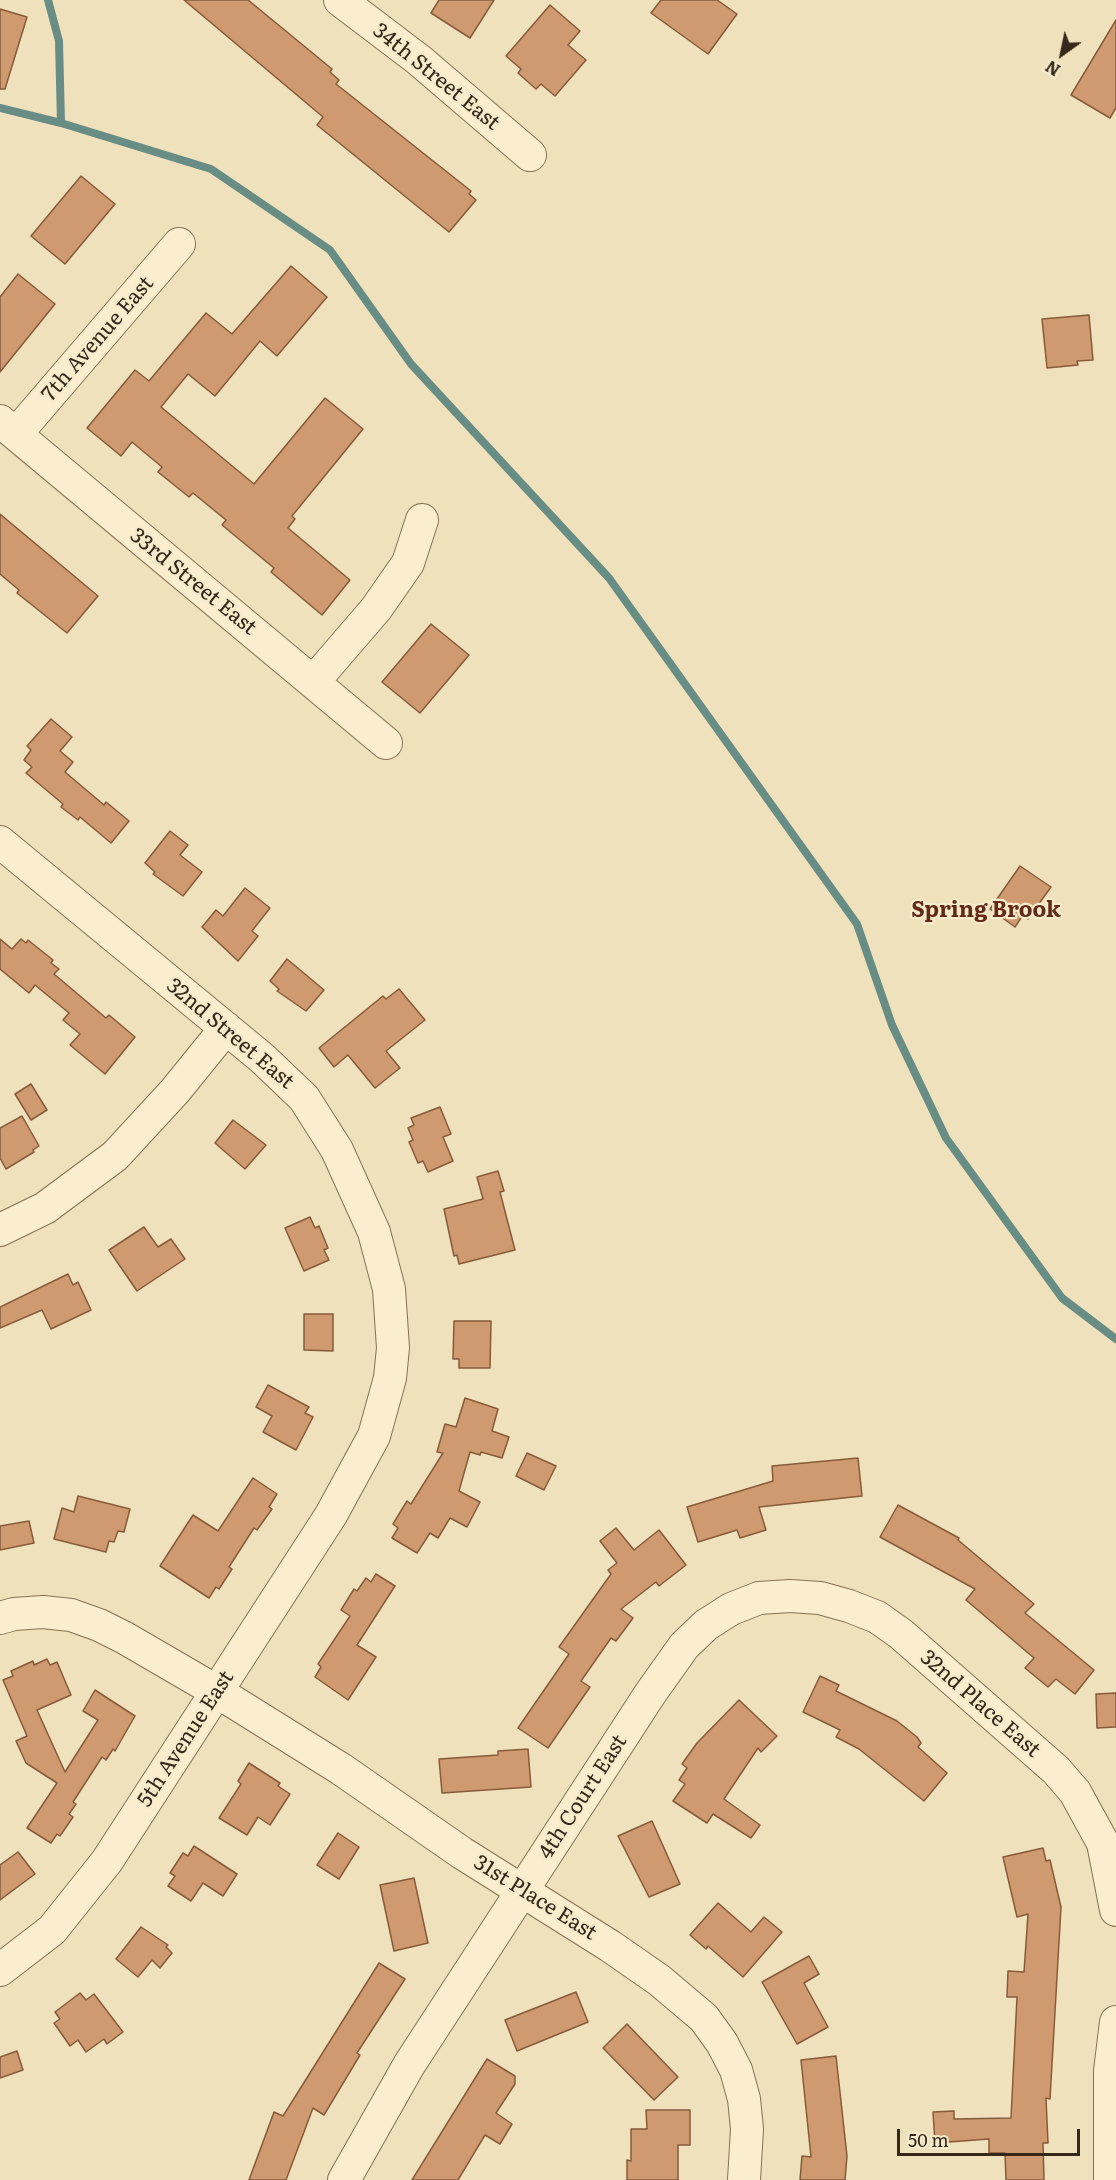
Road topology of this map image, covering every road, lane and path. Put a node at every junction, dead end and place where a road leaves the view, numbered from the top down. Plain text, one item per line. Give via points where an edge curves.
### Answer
1 (342, 1) edge
2 (530, 155) dead end
3 (179, 244) dead end
4 (8, 428) edge
5 (422, 520) dead end
6 (314, 681) junction
7 (386, 743) dead end
8 (0, 842) edge
9 (226, 1028) junction
10 (0, 1230) edge
11 (348, 1487) joint
12 (759, 1598) joint
13 (0, 1618) edge
14 (216, 1691) junction
15 (1110, 1839) edge
16 (524, 1891) junction
17 (1116, 1910) edge
18 (0, 1970) edge
19 (1116, 2022) edge
20 (344, 2180) edge
21 (744, 2180) edge
22 (1110, 2180) edge

1 - 2 street, 34th Street East via 419,60
3 - 4 street, 7th Avenue East
4 - 6 street, 33rd Street East
5 - 6 street via 402,572 376,609
6 - 7 street, 33rd Street East
8 - 9 street, 32nd Street East
9 - 10 street via 175,1091 114,1156 45,1208
9 - 11 street, 32nd Street East via 310,1107 363,1204 382,1260 392,1319 390,1378 374,1436
11 - 14 street, 5th Avenue East
12 - 15 street, 32nd Place East via 820,1598 877,1617 1056,1770
12 - 16 street, 4th Court East via 731,1608 684,1646
13 - 14 street, 31st Place East via 43,1612 99,1624
14 - 16 street, 31st Place East
14 - 18 street, 5th Avenue East via 107,1861 72,1908
15 - 17 street, 32nd Place East
16 - 20 street, 4th Court East via 409,2065
16 - 21 street, 31st Place East via 630,1960 704,2018 723,2043 744,2099
19 - 22 street via 1110,2071

